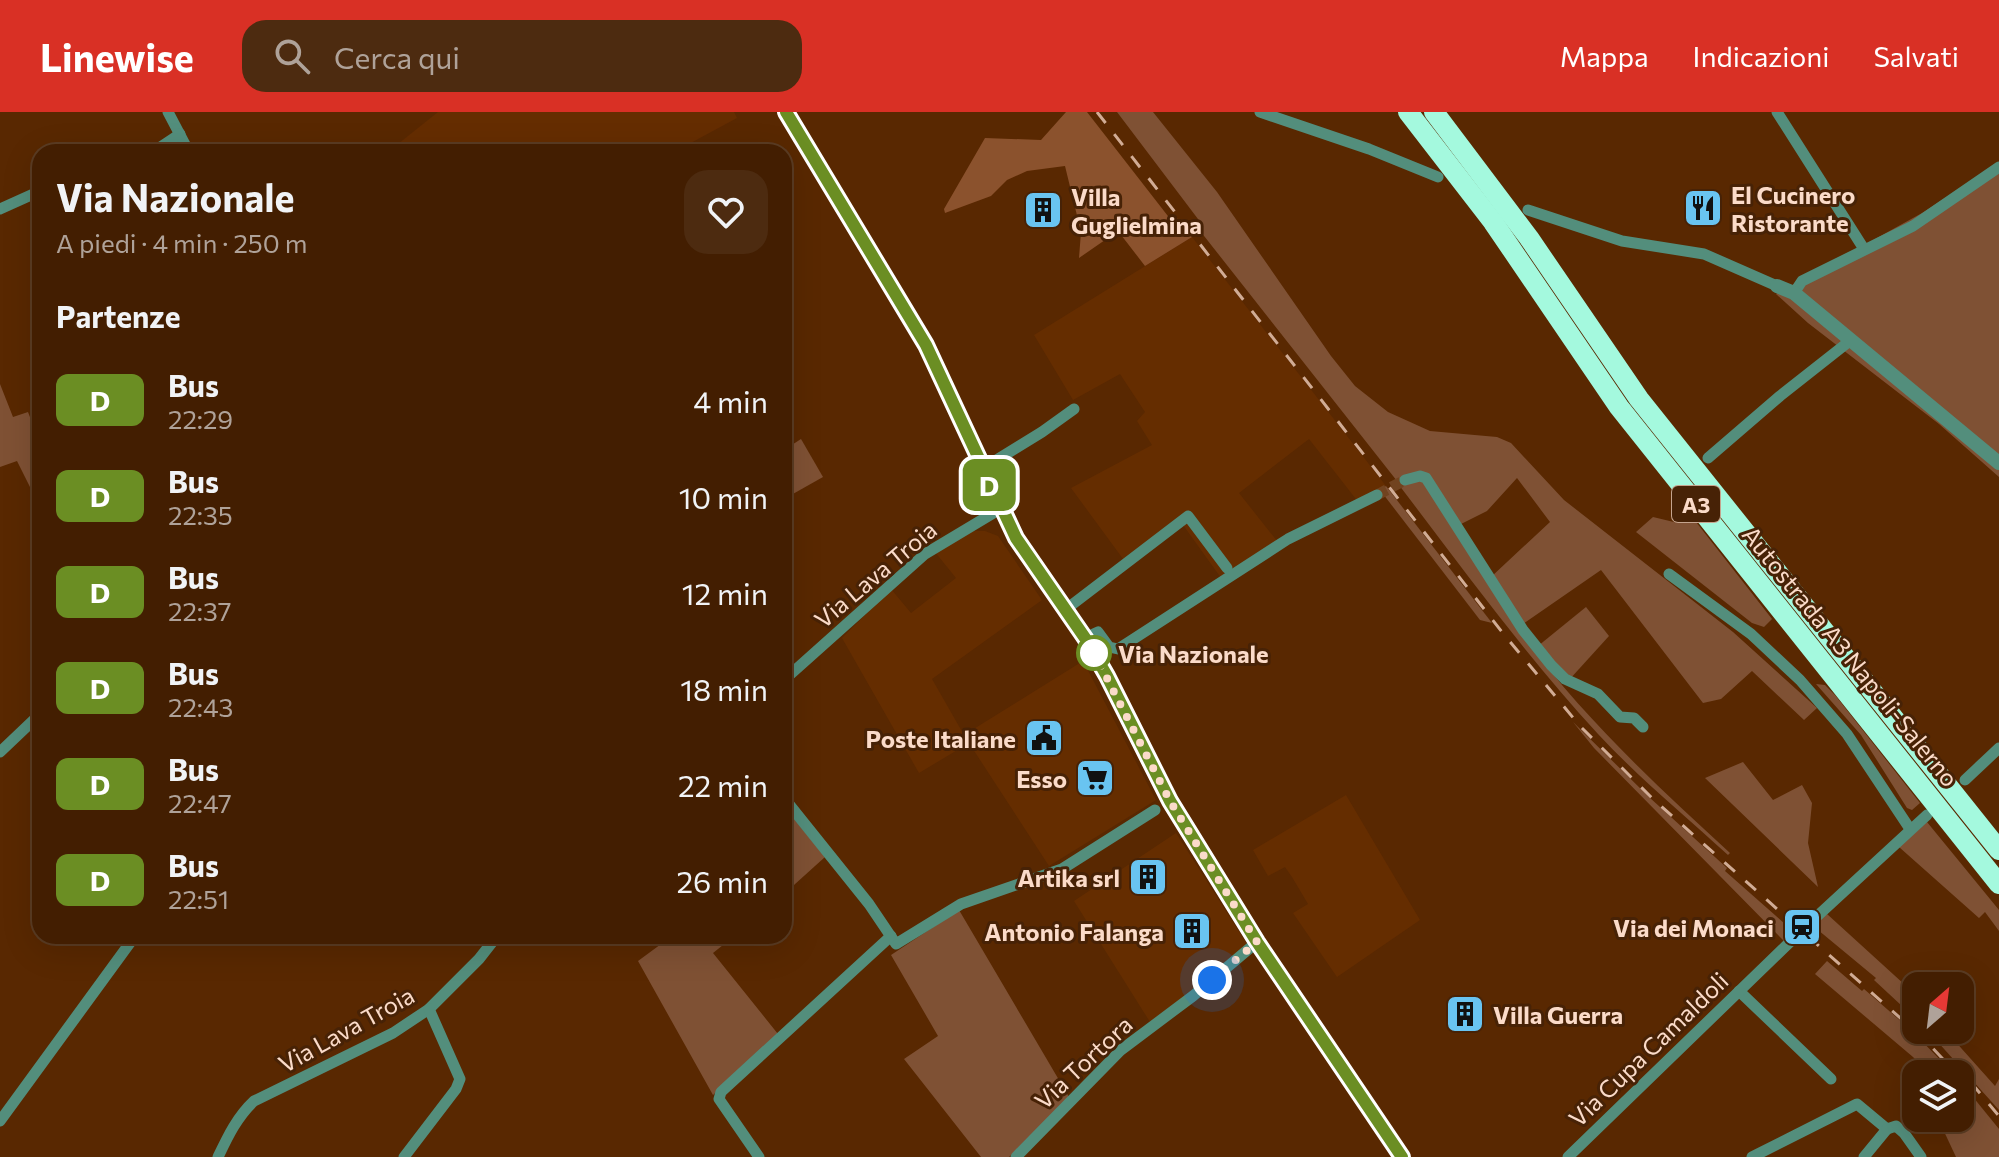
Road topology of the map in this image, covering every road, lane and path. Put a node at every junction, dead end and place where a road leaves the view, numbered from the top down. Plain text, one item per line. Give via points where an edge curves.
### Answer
1 (168, 112) edge
2 (786, 112) edge
3 (1260, 112) edge
4 (1408, 112) edge
5 (1434, 112) edge
6 (1777, 112) edge
7 (180, 134) junction
8 (165, 144) edge
9 (185, 144) edge
10 (1999, 167) edge
11 (1438, 177) dead end
12 (32, 195) edge
13 (0, 209) edge
14 (1528, 210) dead end
15 (1864, 249) junction
16 (1777, 286) joint
17 (1794, 293) junction
18 (1851, 340) junction
19 (1074, 409) dead end
20 (1708, 458) dead end
21 (1999, 463) edge
22 (982, 469) junction
23 (1405, 480) dead end
24 (1377, 495) tunnel mouth
25 (1000, 509) junction
26 (1227, 568) dead end
27 (1669, 574) dead end
28 (1065, 610) junction
29 (1085, 638) junction
30 (792, 673) edge
31 (32, 722) edge
32 (1643, 727) dead end
33 (1999, 748) edge
34 (0, 752) edge
35 (1965, 780) dead end
36 (1162, 806) junction
37 (792, 808) edge
38 (1927, 815) dead end
39 (1910, 829) junction
40 (1999, 850) edge
41 (1999, 884) edge
42 (1813, 920) tunnel mouth
43 (891, 936) junction
44 (1792, 940) tunnel mouth
45 (1257, 942) junction
46 (129, 944) edge
47 (491, 944) edge
48 (1739, 991) junction
49 (429, 1009) junction
50 (1831, 1079) dead end
51 (0, 1121) edge
52 (1887, 1129) junction
53 (218, 1157) edge
54 (404, 1157) edge
55 (759, 1157) edge
56 (1016, 1157) edge
57 (1402, 1157) edge
58 (1568, 1157) edge
59 (1752, 1157) edge
60 (1864, 1157) edge
61 (1921, 1157) edge

1 - 7 street
2 - 22 main road via 926,345
3 - 11 street
4 - 41 highway, Autostrada A3 Napoli-Salerno / A3 via 1493,222 1619,407
5 - 40 highway, Autostrada A3 Napoli-Salerno / A3 via 1639,399
6 - 15 street
7 - 8 street
7 - 9 street
10 - 15 street via 1913,226
12 - 13 street
14 - 16 street via 1622,241 1704,254
15 - 17 street via 1802,281
16 - 17 street
17 - 18 street
18 - 20 street
18 - 21 street
19 - 22 street
22 - 25 main road
23 - 32 street via 1426,478 1551,665 1565,679 1598,694 1620,717 1634,718
24 - 29 street via 1288,539 1118,649 1109,647 1098,632
25 - 28 main road
25 - 30 street, Via Lava Troia via 925,554
26 - 28 street via 1188,516
27 - 39 street via 1751,634 1800,680 1847,734
28 - 29 main road
29 - 36 main road via 1107,676
31 - 34 street
33 - 35 street
36 - 43 street via 1062,869 961,904 896,944
36 - 45 main road
37 - 43 street
38 - 39 street
39 - 42 street
43 - 55 street via 721,1092 719,1099
44 - 48 street, Via Cupa Camaldoli
45 - 56 street, Via Tortora via 1121,1050
45 - 57 main road
46 - 51 street
47 - 49 street, Via Lava Troia
48 - 50 street
48 - 58 street, Via Cupa Camaldoli
49 - 53 street, Via Lava Troia via 393,1033 254,1101 232,1127
49 - 54 street via 460,1079
52 - 59 street via 1857,1104
52 - 60 street
52 - 61 street via 1896,1126

